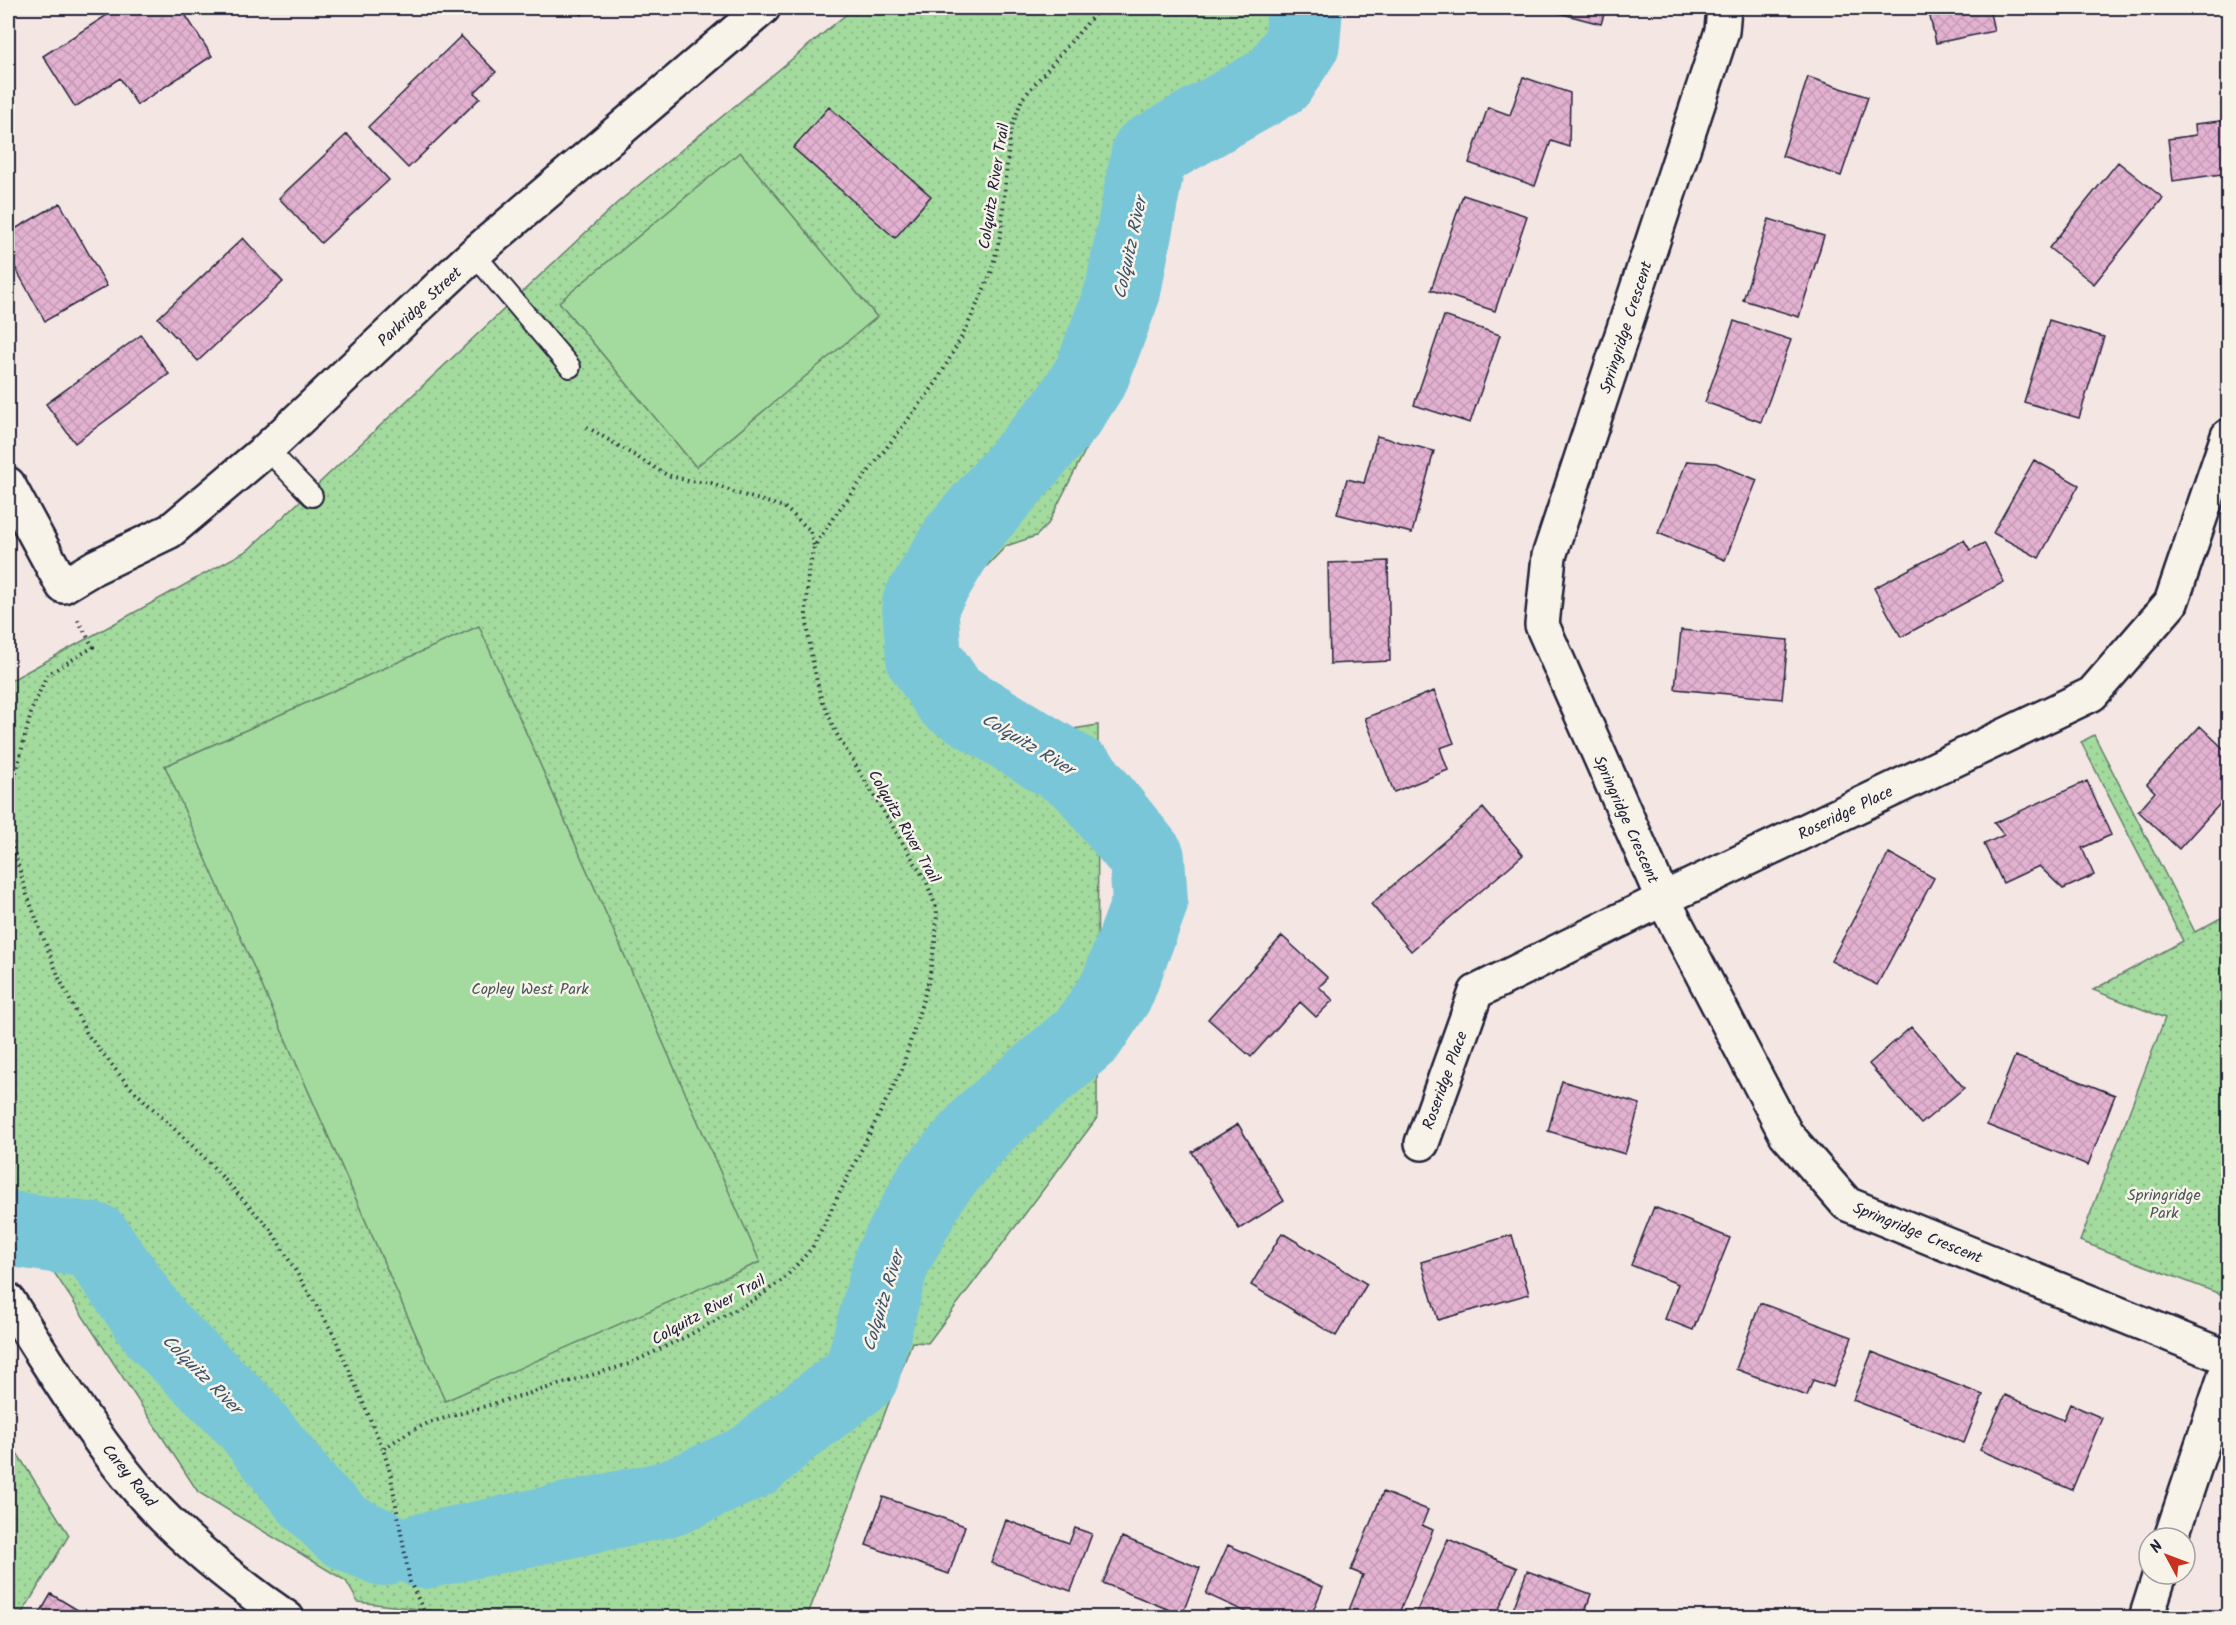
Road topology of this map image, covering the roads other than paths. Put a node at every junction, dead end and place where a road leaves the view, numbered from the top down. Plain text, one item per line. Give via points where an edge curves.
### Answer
1 (763, 8) edge
2 (1724, 8) edge
3 (474, 254) junction
4 (570, 367) dead end
5 (2229, 436) edge
6 (267, 449) junction
7 (8, 484) edge
8 (312, 496) dead end
9 (1663, 899) junction
10 (1422, 1143) dead end
11 (8, 1300) edge
12 (2229, 1358) edge
13 (2229, 1367) edge
14 (2175, 1526) edge
15 (2156, 1586) edge
16 (287, 1617) edge
17 (2145, 1617) edge

1 - 3 street, Parkridge Street
2 - 9 street, Springridge Crescent via 1722,31 1550,556 1542,625
3 - 4 lane
3 - 6 street, Parkridge Street
5 - 9 street, Roseridge Place via 2171,603 2092,693
6 - 7 street, Parkridge Street via 170,531 63,586
6 - 8 lane
9 - 10 street, Roseridge Place via 1476,992
9 - 12 street, Springridge Crescent via 1786,1134 1847,1204
11 - 16 street, Carey Road via 114,1458 151,1503 252,1594
13 - 14 street
15 - 17 street

